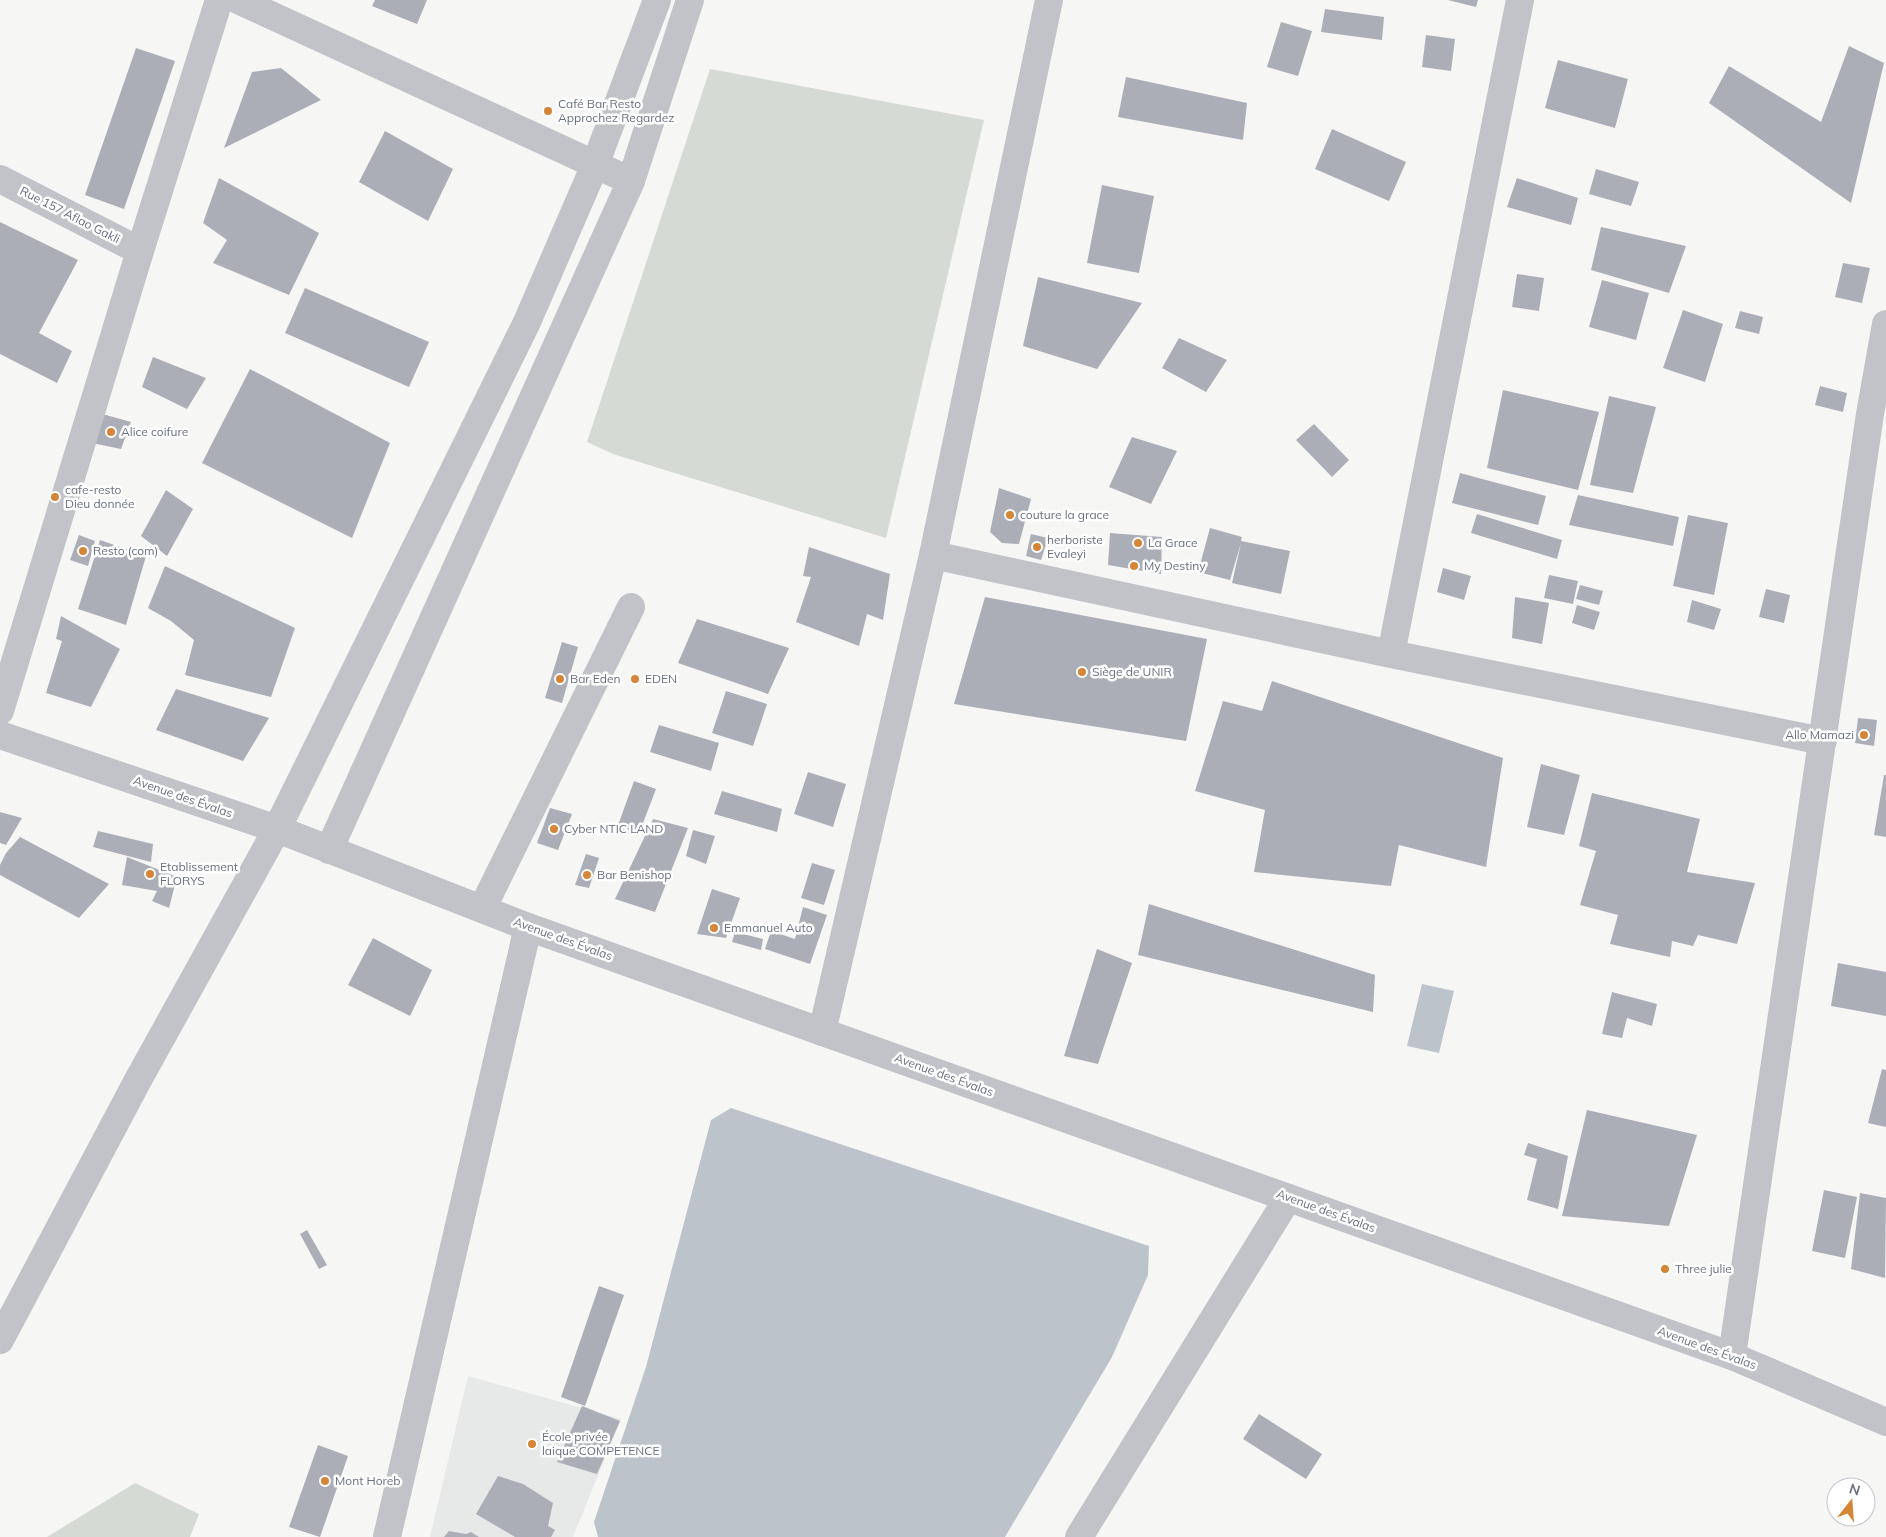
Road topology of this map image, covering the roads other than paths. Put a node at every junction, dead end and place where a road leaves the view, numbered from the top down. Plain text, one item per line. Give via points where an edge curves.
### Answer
1 (219, 0) edge
2 (238, 0) edge
3 (657, 0) edge
4 (690, 0) edge
5 (1050, 0) edge
6 (1520, 0) edge
7 (595, 165) junction
8 (0, 179) edge
9 (631, 181) junction
10 (140, 251) junction
11 (1886, 324) edge
12 (1878, 416) edge
13 (933, 555) junction
14 (631, 607) dead end
15 (1391, 654) junction
16 (0, 712) edge
17 (0, 735) edge
18 (1824, 741) junction
19 (277, 829) junction
20 (329, 850) junction
21 (482, 909) junction
22 (528, 927) junction
23 (822, 1032) junction
24 (1288, 1198) junction
25 (0, 1340) edge
26 (1732, 1356) junction
27 (1886, 1422) edge
28 (387, 1537) edge
29 (1079, 1537) edge

1 - 10 street
2 - 7 street
3 - 7 street
4 - 9 street
5 - 13 street
6 - 15 street
7 - 9 street
7 - 19 street via 527,322
8 - 10 street, Rue 157 Aflao Gakli
9 - 20 street
10 - 16 street
11 - 12 street
12 - 18 street
13 - 15 street
13 - 23 street
14 - 21 street
15 - 18 street
17 - 19 street, Avenue des Évalas
18 - 26 street
19 - 20 street, Avenue des Évalas
19 - 25 street via 138,1080
20 - 21 street, Avenue des Évalas
21 - 22 street, Avenue des Évalas
22 - 23 street, Avenue des Évalas
22 - 28 street
23 - 24 street, Avenue des Évalas
24 - 26 street, Avenue des Évalas
24 - 29 street
26 - 27 street, Avenue des Évalas

